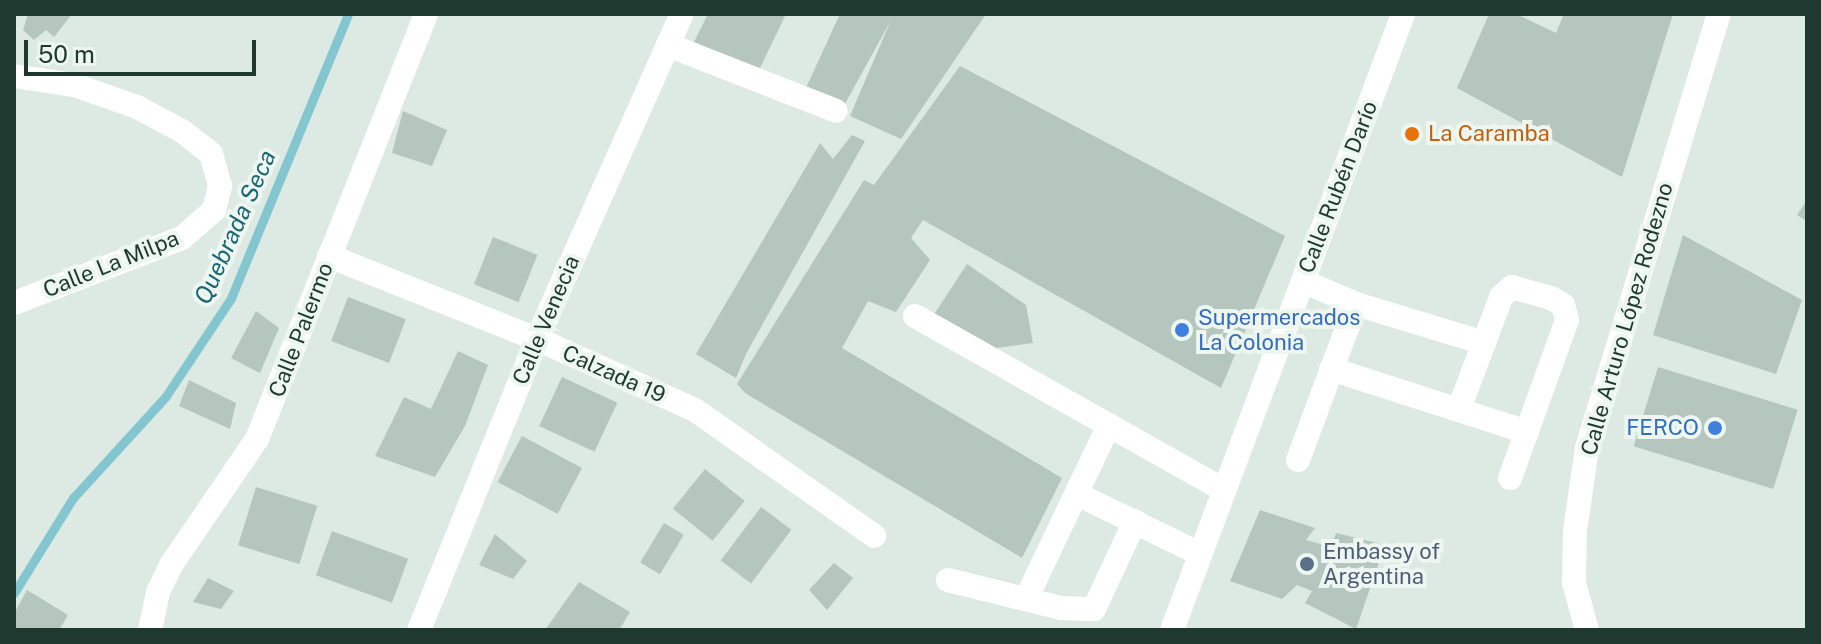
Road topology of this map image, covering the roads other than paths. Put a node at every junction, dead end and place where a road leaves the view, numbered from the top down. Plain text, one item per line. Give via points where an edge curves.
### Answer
1 (426, 14) edge
2 (682, 14) edge
3 (1403, 14) edge
4 (1719, 14) edge
5 (668, 45) junction
6 (14, 76) edge
7 (836, 111) dead end
8 (329, 256) junction
9 (1303, 281) junction
10 (14, 303) edge
11 (1356, 304) junction
12 (915, 316) dead end
13 (537, 339) junction
14 (1484, 343) junction
15 (1331, 369) junction
16 (1459, 409) junction
17 (1109, 425) junction
18 (1527, 432) junction
19 (1298, 460) dead end
20 (1510, 478) dead end
21 (1224, 490) junction
22 (1077, 494) junction
23 (1135, 521) junction
24 (874, 536) dead end
25 (1200, 554) junction
26 (948, 580) dead end
27 (1026, 599) junction
28 (150, 630) edge
29 (419, 630) edge
30 (1172, 630) edge
31 (1587, 630) edge

1 - 8 street, Calle Palermo
2 - 5 street, Calle Venecia
3 - 9 street, Calle Rubén Darío
4 - 31 street, Calle Arturo López Rodezno via 1587,448 1574,583
5 - 7 street
5 - 13 street, Calle Venecia
6 - 10 street, Calle La Milpa via 74,85 137,107 182,131 211,154 220,186 214,210 182,238
8 - 13 street, Calzada 19
8 - 28 street, Calle Palermo via 257,439 171,565 158,592
9 - 11 street
9 - 21 street, Calle Rubén Darío
11 - 14 street
11 - 15 street
12 - 17 street
13 - 24 street, Calzada 19 via 695,410
13 - 29 street, Calle Venecia
14 - 16 street
14 - 18 street via 1501,297 1512,287 1563,305 1567,320
15 - 16 street
15 - 19 street
16 - 18 street
17 - 21 street
17 - 22 street
18 - 20 street
21 - 25 street, Calle Rubén Darío
22 - 23 street
22 - 27 street
23 - 25 street
23 - 27 street via 1094,609
25 - 30 street, Calle Rubén Darío
26 - 27 street

